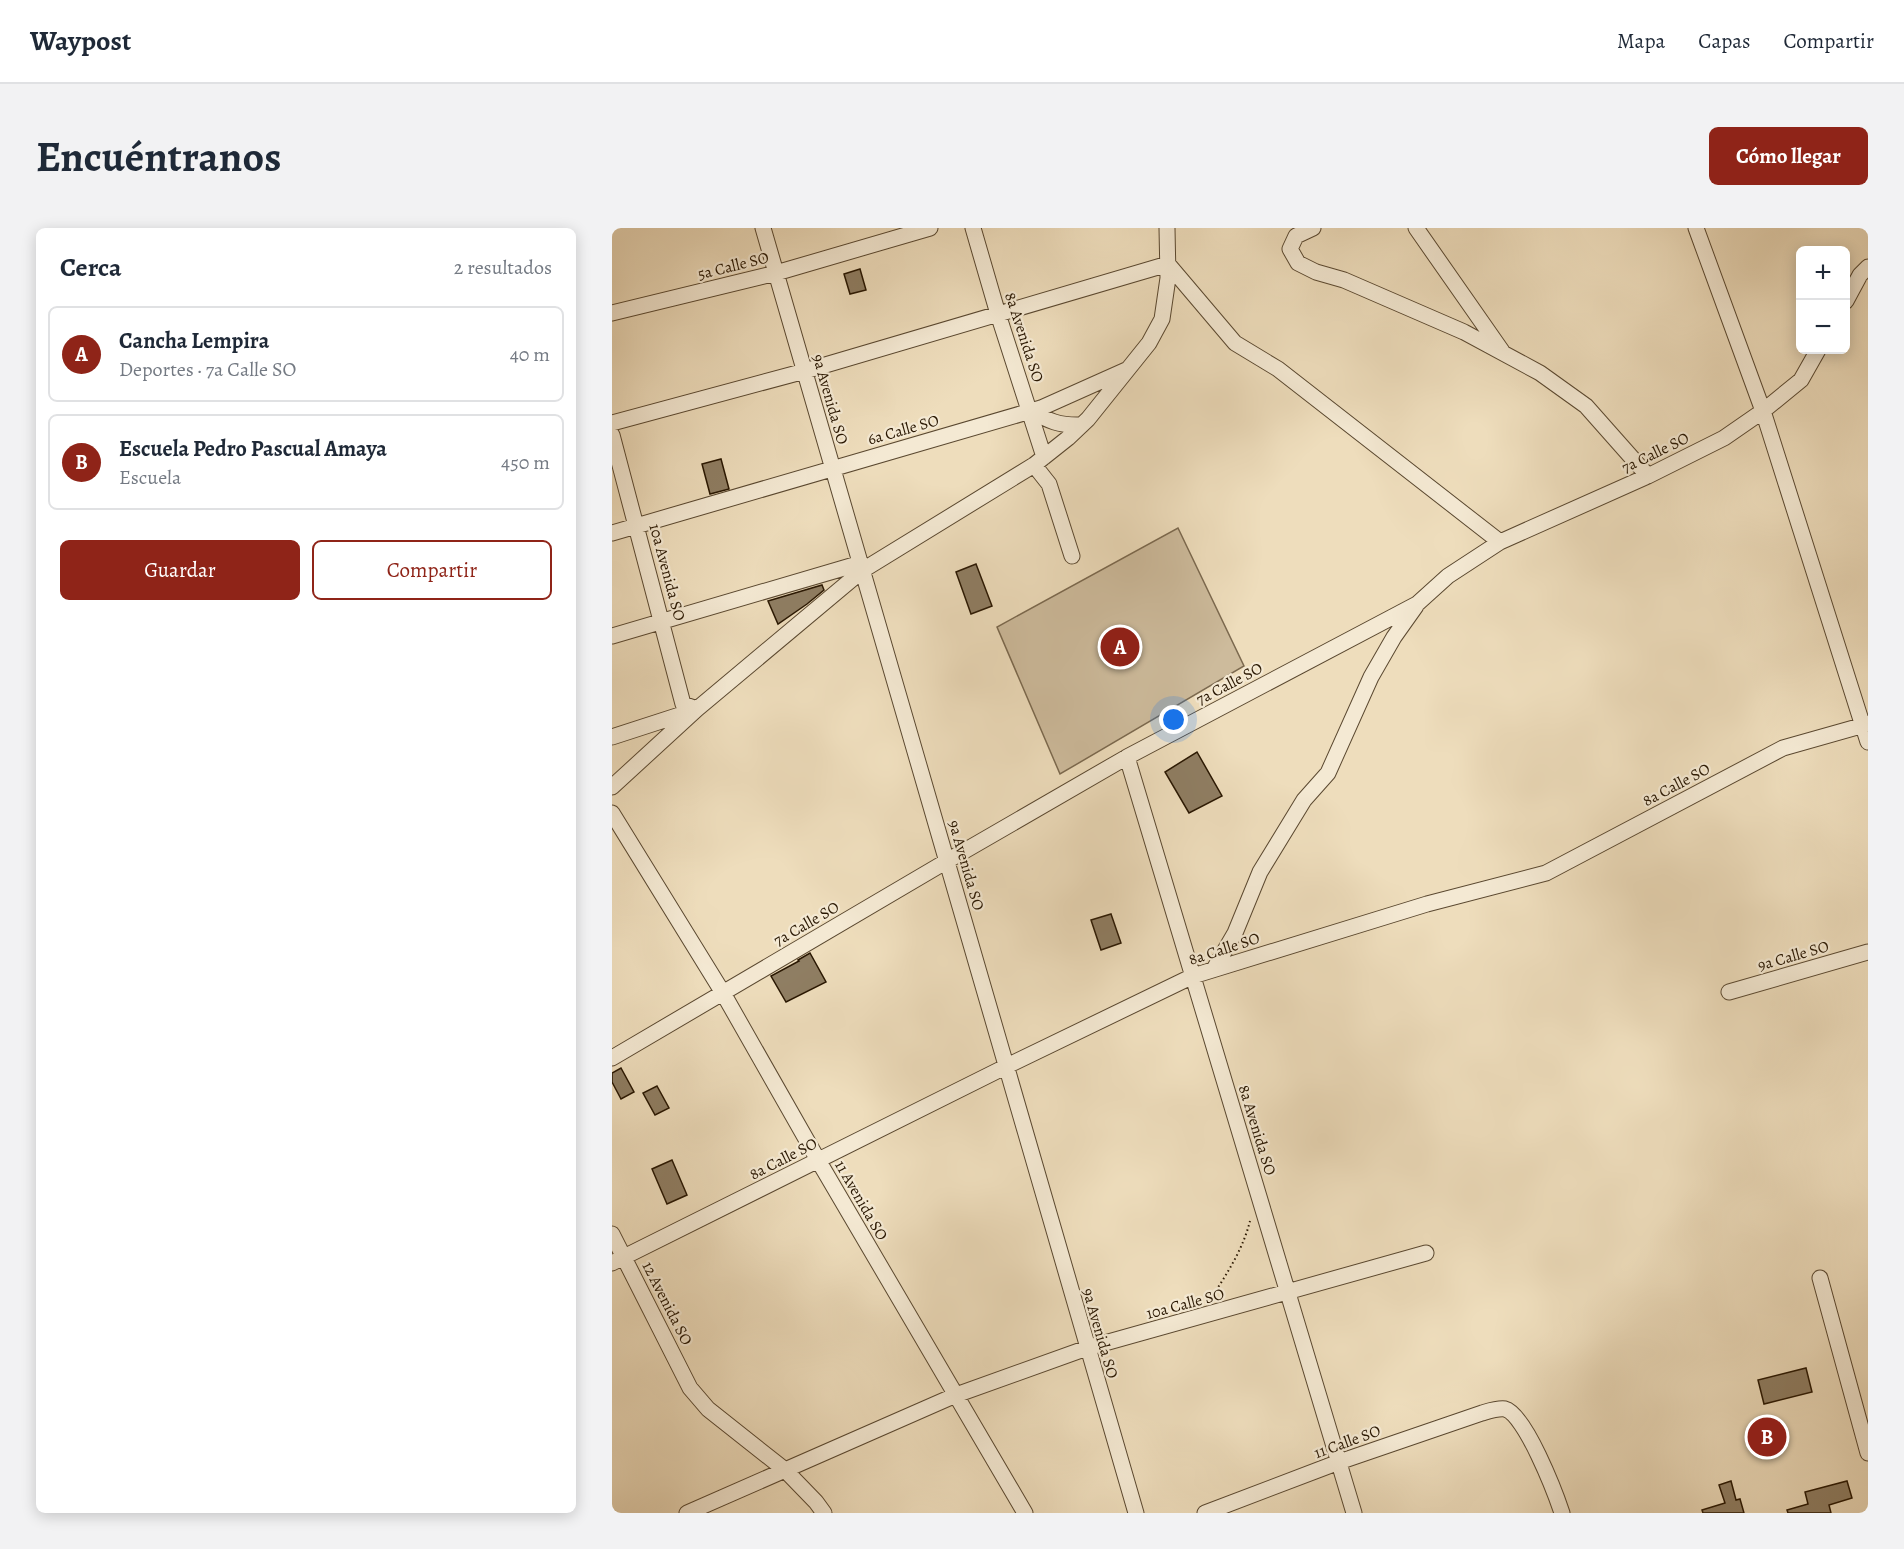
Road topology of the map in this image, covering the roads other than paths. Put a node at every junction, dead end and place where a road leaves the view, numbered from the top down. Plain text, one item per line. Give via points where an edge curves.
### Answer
1 (763, 228) edge
2 (930, 228) edge
3 (973, 228) edge
4 (1167, 228) edge
5 (1313, 228) edge
6 (1416, 228) edge
7 (1696, 228) edge
8 (1168, 264) junction
9 (1868, 267) edge
10 (776, 273) junction
11 (1850, 292) edge
12 (612, 313) edge
13 (998, 314) junction
14 (1503, 353) junction
15 (1816, 354) edge
16 (1130, 369) junction
17 (805, 371) junction
18 (1029, 410) junction
19 (1762, 411) junction
20 (612, 423) edge
21 (1082, 425) junction
22 (612, 435) edge
23 (1039, 461) junction
24 (833, 468) junction
25 (1648, 476) junction
26 (637, 526) junction
27 (612, 533) edge
28 (1500, 542) junction
29 (1072, 556) dead end
30 (862, 567) junction
31 (1417, 604) junction
32 (662, 622) junction
33 (612, 636) edge
34 (697, 709) junction
35 (1865, 725) edge
36 (612, 738) edge
37 (1868, 742) edge
38 (1127, 757) junction
39 (612, 787) edge
40 (612, 813) edge
41 (947, 861) junction
42 (1868, 952) edge
43 (1214, 969) junction
44 (1193, 976) junction
45 (1729, 992) dead end
46 (723, 993) junction
47 (612, 1058) edge
48 (1007, 1066) junction
49 (818, 1160) junction
50 (612, 1234) edge
51 (1426, 1252) dead end
52 (618, 1260) edge
53 (1820, 1278) dead end
54 (1288, 1293) junction
55 (1087, 1348) junction
56 (956, 1395) junction
57 (1868, 1453) edge
58 (1339, 1462) junction
59 (785, 1470) junction
60 (687, 1513) edge
61 (824, 1513) edge
62 (1025, 1513) edge
63 (1136, 1513) edge
64 (1205, 1513) edge
65 (1354, 1513) edge
66 (1562, 1513) edge

1 - 10 street, 9a Avenida SO
2 - 10 street, 5a Calle SO
3 - 13 street, 8a Avenida SO
4 - 8 street
5 - 14 street via 1296,236 1290,249 1298,263 1464,332
6 - 14 street
7 - 19 street
8 - 13 street
8 - 16 street via 1162,319
8 - 28 street via 1235,343 1278,369
9 - 11 street
10 - 12 street, 5a Calle SO
10 - 17 street, 9a Avenida SO
13 - 17 street
13 - 18 street, 8a Avenida SO
14 - 25 street via 1540,373 1586,406
15 - 19 street, 7a Calle SO via 1801,380
16 - 18 street, 6a Calle SO
16 - 21 street
17 - 20 street
17 - 24 street, 9a Avenida SO
18 - 21 street via 1050,422
18 - 23 street, 8a Avenida SO
18 - 24 street, 6a Calle SO
19 - 25 street, 7a Calle SO via 1724,438
19 - 35 street
21 - 23 street
22 - 26 street, 10a Avenida SO
23 - 29 street, 8a Avenida SO
23 - 30 street
24 - 26 street, 6a Calle SO
24 - 30 street, 9a Avenida SO
25 - 28 street, 7a Calle SO
26 - 27 street, 6a Calle SO
26 - 32 street, 10a Avenida SO
28 - 31 street, 7a Calle SO via 1448,576
30 - 32 street
30 - 34 street
30 - 41 street, 9a Avenida SO
31 - 38 street, 7a Calle SO
31 - 43 street via 1371,677 1328,772 1304,800 1260,872 1235,933
32 - 33 street
32 - 34 street, 10a Avenida SO via 683,704
34 - 36 street
34 - 39 street
35 - 37 street
35 - 43 street, 8a Calle SO via 1783,748 1546,873 1427,904
38 - 41 street, 7a Calle SO
38 - 44 street, 8a Avenida SO
40 - 46 street, 11 Avenida SO
41 - 46 street, 7a Calle SO
41 - 48 street, 9a Avenida SO
42 - 45 street, 9a Calle SO
43 - 44 street, 8a Calle SO
44 - 48 street, 8a Calle SO
44 - 54 street, 8a Avenida SO
46 - 47 street, 7a Calle SO
46 - 49 street, 11 Avenida SO
48 - 49 street, 8a Calle SO
48 - 55 street, 9a Avenida SO
49 - 52 street, 8a Calle SO
49 - 56 street, 11 Avenida SO
50 - 52 street, 12 Avenida SO
51 - 54 street, 10a Calle SO
52 - 59 street, 12 Avenida SO via 690,1388 708,1409
53 - 57 street
54 - 55 street, 10a Calle SO
54 - 58 street, 8a Avenida SO
55 - 56 street, 10a Calle SO
55 - 63 street, 9a Avenida SO
56 - 59 street, 10a Calle SO
56 - 62 street, 11 Avenida SO
58 - 64 street, 11 Calle SO
58 - 65 street, 8a Avenida SO
58 - 66 street, 11 Calle SO via 1503,1409 1518,1418 1525,1429
59 - 60 street, 10a Calle SO
59 - 61 street, 12 Avenida SO

